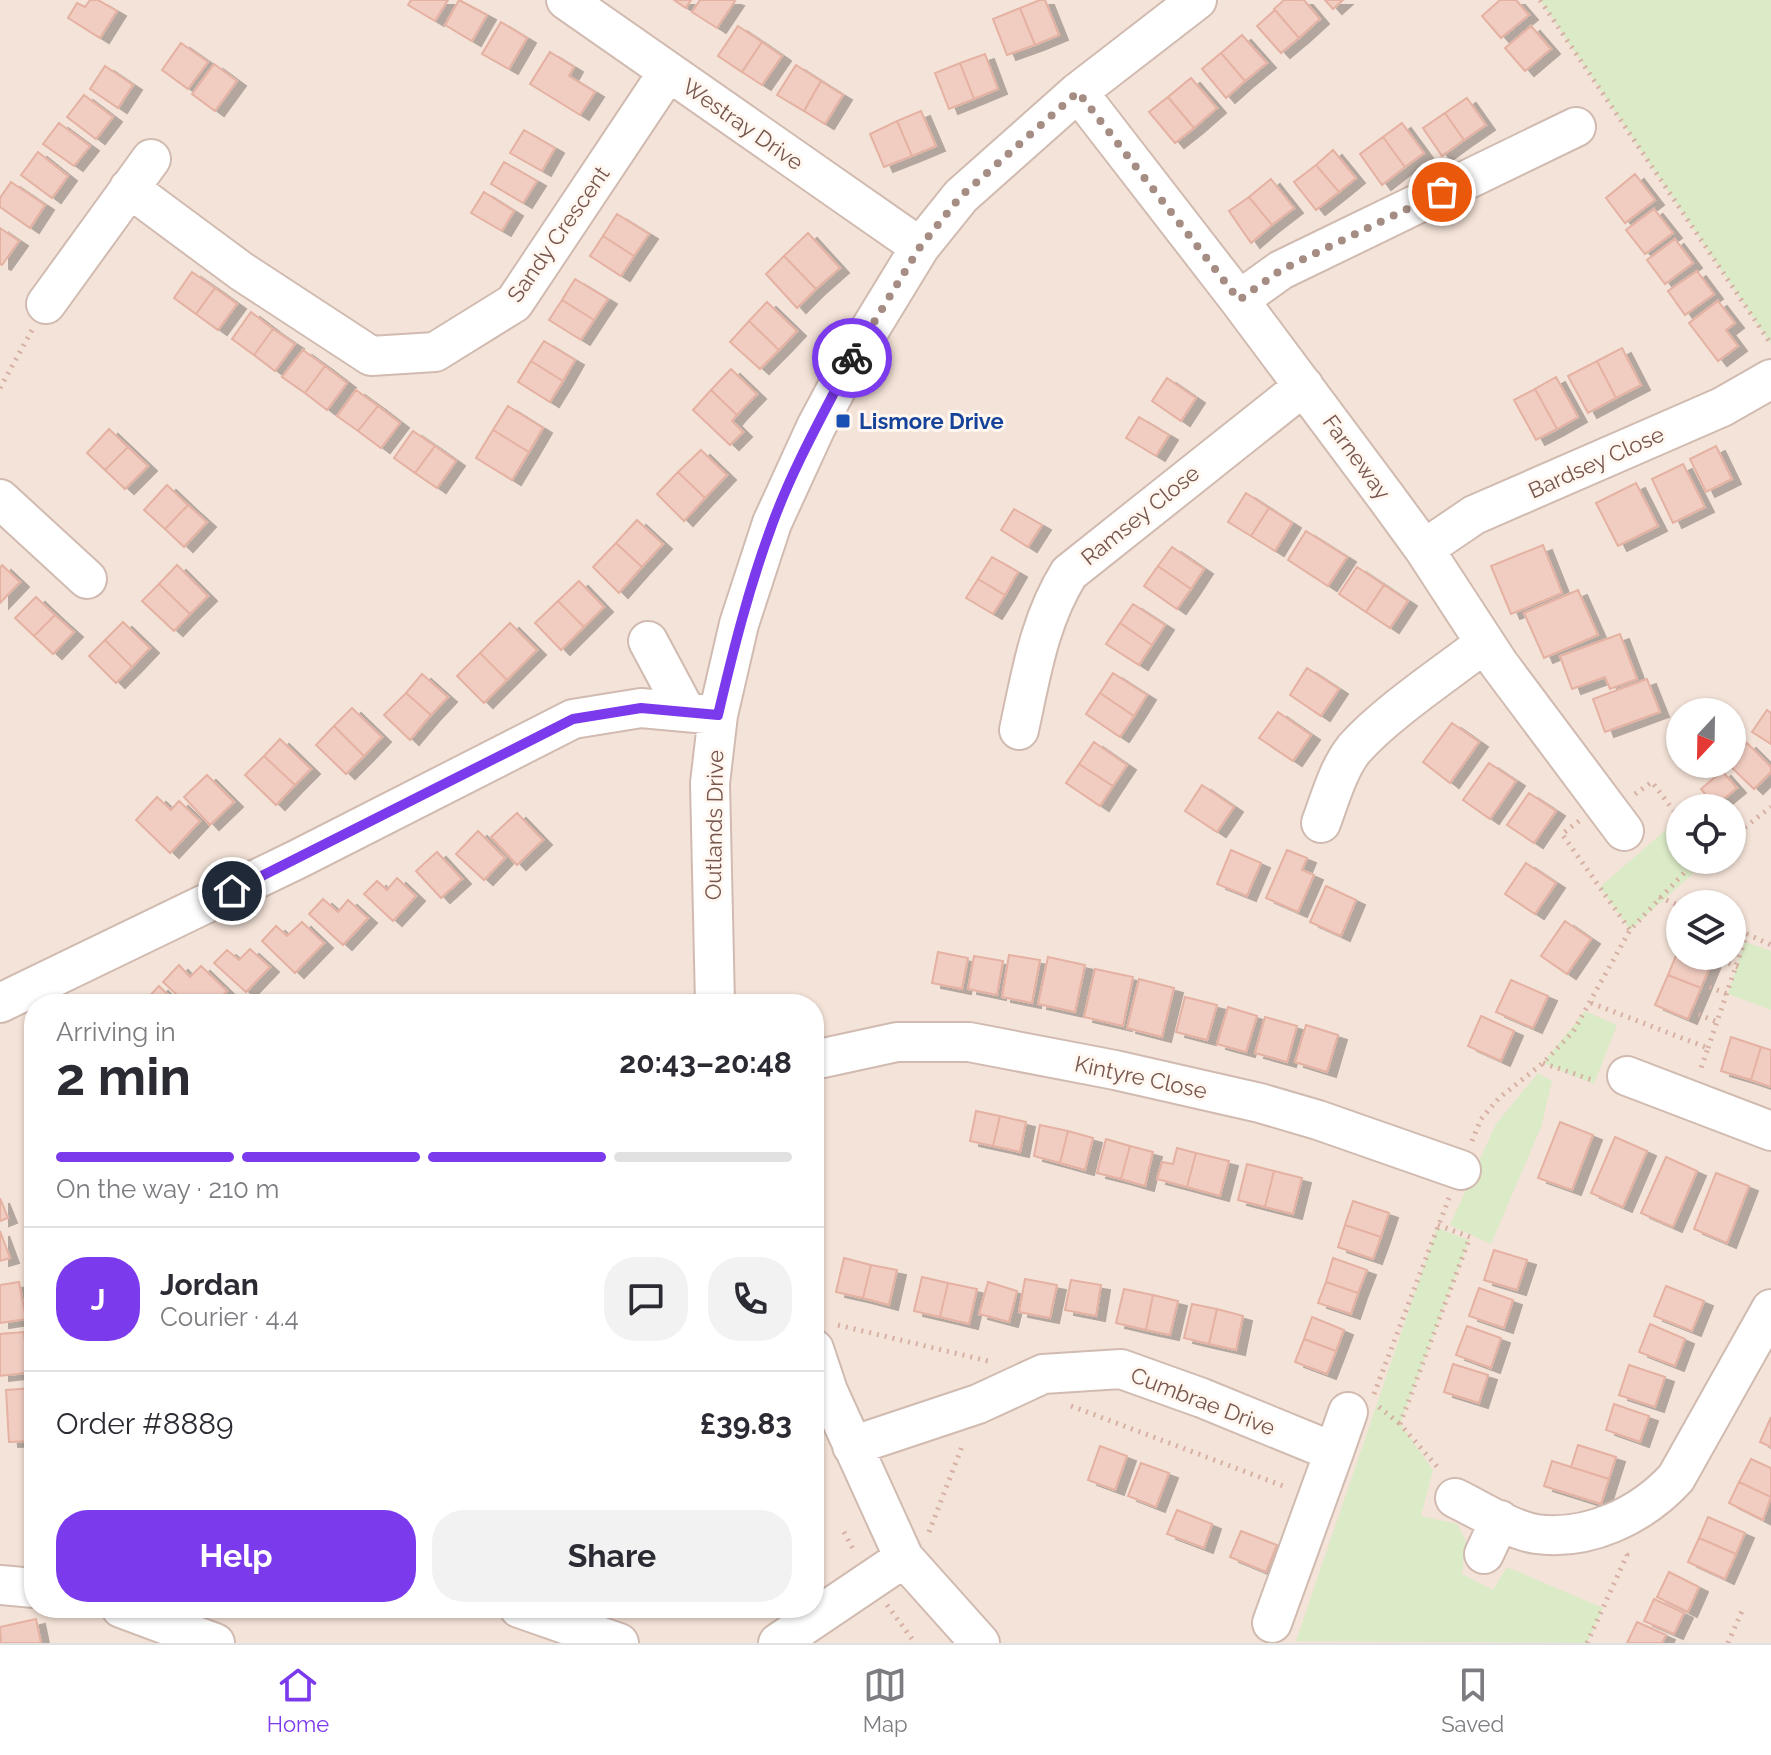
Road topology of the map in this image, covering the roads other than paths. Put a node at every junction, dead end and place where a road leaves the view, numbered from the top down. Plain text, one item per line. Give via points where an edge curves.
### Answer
1 (566, 0) edge
2 (1197, 0) edge
3 (668, 72) junction
4 (1078, 92) junction
5 (1576, 127) dead end
6 (920, 247) junction
7 (1239, 300) junction
8 (46, 304) road end
9 (1771, 379) edge
10 (1304, 386) junction
11 (0, 499) edge
12 (1424, 549) junction
13 (87, 579) dead end
14 (648, 641) dead end
15 (1485, 643) junction
16 (702, 714) junction
17 (1019, 730) dead end
18 (1613, 815) road end
19 (1321, 823) dead end
20 (715, 994) edge
21 (0, 1003) edge
22 (824, 1058) edge
23 (1627, 1076) road end
24 (1771, 1131) edge
25 (1461, 1170) road end
26 (1771, 1309) edge
27 (824, 1360) edge
28 (1348, 1412) dead end
29 (852, 1446) junction
30 (1334, 1452) junction
31 (1450, 1487) road end
32 (1500, 1520) junction
33 (1484, 1554) dead end
34 (909, 1564) junction
35 (0, 1585) edge
36 (24, 1587) edge
37 (824, 1615) edge
38 (148, 1618) edge
39 (548, 1618) edge
40 (819, 1618) edge
41 (1272, 1623) dead end
42 (215, 1643) edge
43 (619, 1643) edge
44 (778, 1643) edge
45 (980, 1643) edge

1 - 3 street, Westray Drive
2 - 4 street, Outlands Drive
3 - 6 street, Westray Drive
3 - 8 street, Sandy Crescent via 514,303 435,352 371,356 241,271 140,174
4 - 6 street, Outlands Drive via 961,196
4 - 7 street, Farneway
5 - 7 street via 1281,270
6 - 16 street, Outlands Drive via 816,427 783,498
7 - 10 street, Farneway
9 - 12 street, Bardsey Close via 1722,407 1474,515
10 - 12 street, Farneway
10 - 17 street, Ramsey Close via 1069,573 1043,626
11 - 13 street
12 - 15 street, Farneway
14 - 16 street
15 - 18 street, Farneway
15 - 19 street via 1352,751
16 - 20 street, Outlands Drive via 710,783
16 - 21 street via 641,708 573,719
22 - 25 street, Kintyre Close via 897,1042 969,1042 1260,1103
23 - 24 street
26 - 32 street via 1676,1478 1659,1496 1611,1524 1570,1535 1533,1533
27 - 29 street via 828,1391
28 - 30 street
29 - 30 street, Cumbrae Drive via 978,1404 1031,1380 1121,1369
29 - 34 street
30 - 41 street
31 - 32 street
32 - 33 street
34 - 37 street
34 - 45 street
35 - 36 street
38 - 42 street
39 - 43 street
40 - 44 street

